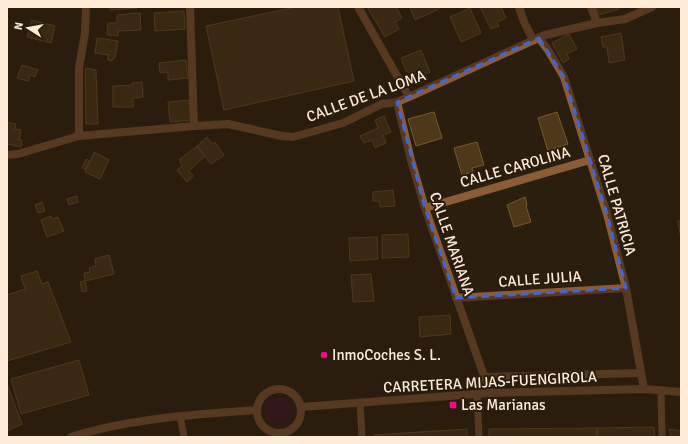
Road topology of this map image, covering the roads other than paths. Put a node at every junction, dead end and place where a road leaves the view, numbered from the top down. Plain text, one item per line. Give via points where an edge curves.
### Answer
1 (190, 7) edge
2 (358, 7) edge
3 (519, 7) edge
4 (592, 7) edge
5 (650, 7) edge
6 (86, 8) edge
7 (597, 23) junction
8 (536, 39) junction
9 (409, 97) junction
10 (397, 102) junction
11 (194, 126) junction
12 (79, 136) junction
13 (7, 155) edge
14 (590, 160) junction
15 (425, 208) junction
16 (626, 288) junction
17 (456, 298) junction
18 (641, 373) junction
19 (484, 377) junction
20 (644, 389) junction
21 (661, 390) junction
22 (681, 392) edge
23 (490, 393) junction
24 (477, 394) junction
25 (360, 402) junction
26 (301, 407) junction
27 (257, 410) junction
28 (180, 416) junction
29 (71, 437) edge
30 (184, 437) edge
31 (362, 437) edge
32 (479, 437) edge
33 (662, 437) edge

1 - 11 street
2 - 9 street
3 - 8 street, CALLE PATRICIA via 524,22
4 - 7 street
5 - 7 street, CALLE DE LA LOMA via 625,19
6 - 12 street via 85,34 79,68
7 - 8 street, CALLE DE LA LOMA via 545,34
8 - 9 street, CALLE DE LA LOMA
8 - 14 street, CALLE PATRICIA via 548,50 564,77
9 - 10 street, CALLE DE LA LOMA
10 - 11 street, CALLE DE LA LOMA via 382,104 343,123 293,137 228,124
10 - 15 street, CALLE MARIANA via 410,160
11 - 12 street, CALLE DE LA LOMA
12 - 13 street, CALLE DE LA LOMA
14 - 15 street, CALLE CAROLINA
14 - 16 street, CALLE PATRICIA
15 - 17 street, CALLE MARIANA
16 - 17 street, CALLE JULIA
16 - 18 street, CALLE PATRICIA
17 - 19 street, CALLE MARIANA
18 - 19 street
18 - 20 street, CALLE PATRICIA
19 - 23 street, CALLE MARIANA
20 - 21 street, CARRETERA MIJAS-FUENGIROLA
20 - 23 street, CARRETERA MIJAS-FUENGIROLA
21 - 22 street, CARRETERA MIJAS-FUENGIROLA
21 - 33 lane
23 - 24 street, CARRETERA MIJAS-FUENGIROLA
24 - 25 street, CARRETERA MIJAS-FUENGIROLA
24 - 32 lane
25 - 26 street, CARRETERA MIJAS-FUENGIROLA
25 - 31 lane
26 - 27 street via 298,398 290,391 275,388 262,396
26 - 27 street via 300,420 296,425 287,432 280,433 268,431 264,427 257,416
27 - 28 street
28 - 29 street via 113,425
28 - 30 lane

